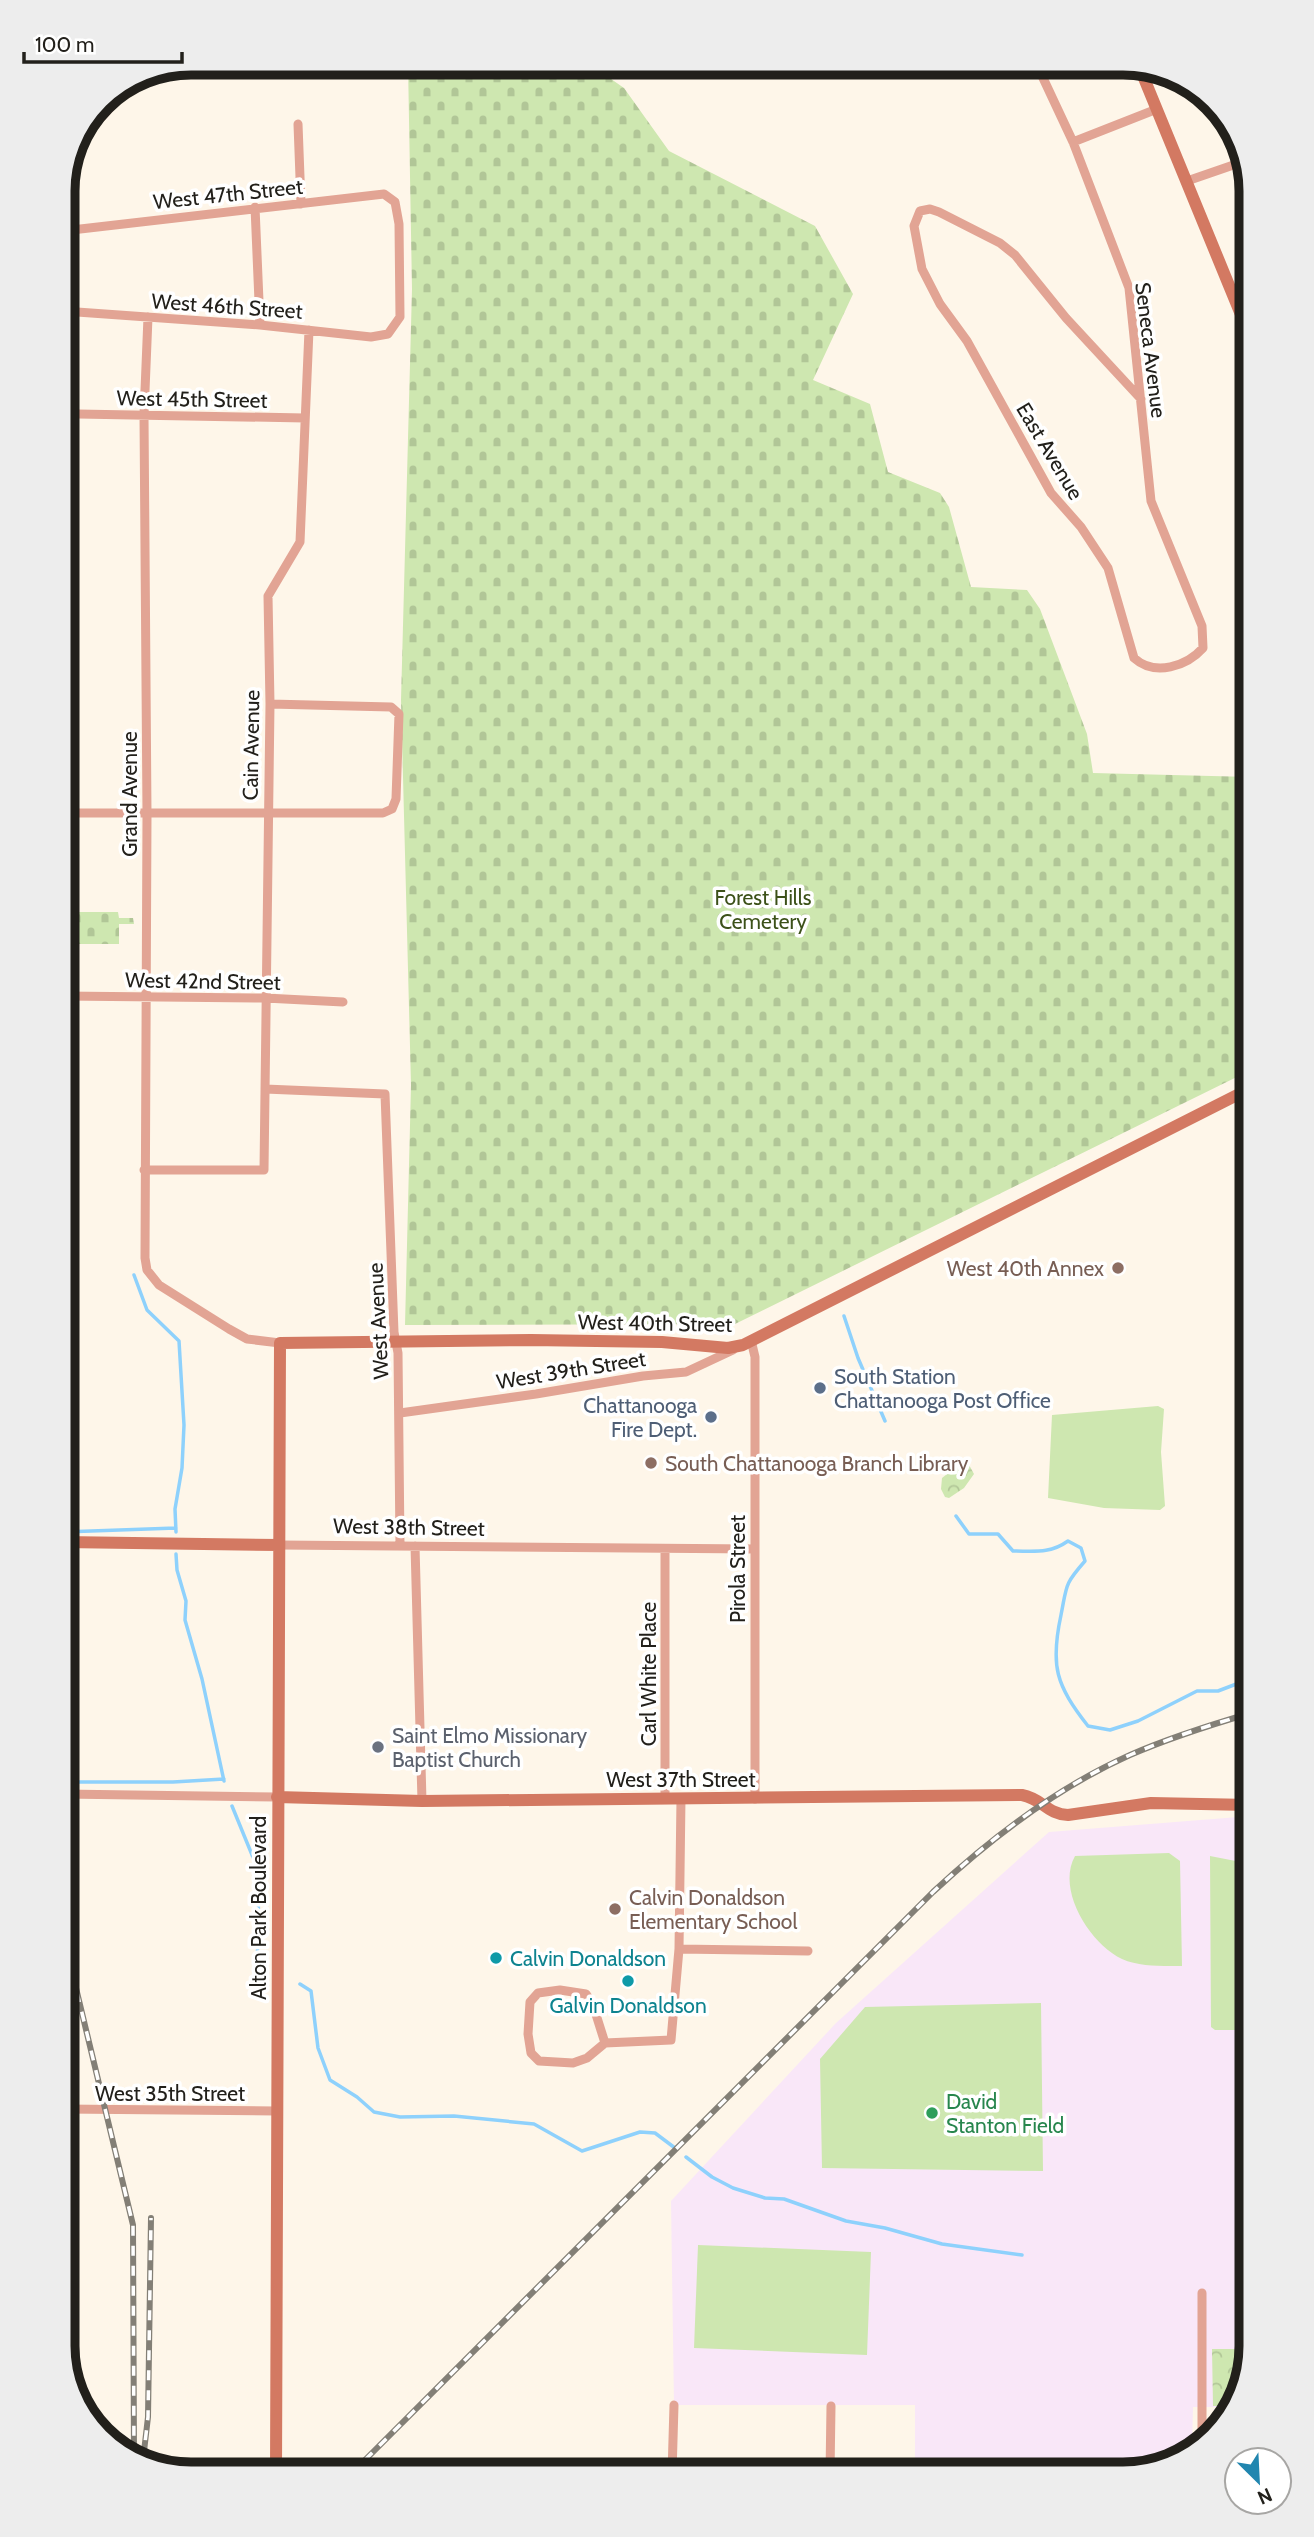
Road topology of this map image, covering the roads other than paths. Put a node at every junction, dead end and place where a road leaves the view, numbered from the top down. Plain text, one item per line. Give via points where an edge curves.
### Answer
1 (1042, 75) edge
2 (1144, 77) edge
3 (1157, 109) junction
4 (298, 124) dead end
5 (1073, 142) junction
6 (1235, 164) edge
7 (1187, 181) junction
8 (301, 204) junction
9 (255, 208) junction
10 (75, 230) edge
11 (1239, 309) edge
12 (75, 312) edge
13 (148, 317) junction
14 (260, 326) junction
15 (309, 330) junction
16 (388, 334) joint
17 (1141, 399) junction
18 (78, 414) dead end
19 (145, 415) junction
20 (305, 418) junction
21 (1203, 648) joint
22 (270, 704) junction
23 (75, 813) edge
24 (147, 814) junction
25 (267, 815) junction
26 (75, 996) edge
27 (145, 997) junction
28 (265, 998) junction
29 (343, 1002) dead end
30 (265, 1089) junction
31 (1239, 1094) edge
32 (144, 1170) junction
33 (147, 1270) joint
34 (396, 1342) junction
35 (747, 1342) junction
36 (280, 1343) junction
37 (400, 1413) junction
38 (75, 1542) edge
39 (279, 1545) junction
40 (400, 1545) junction
41 (415, 1546) junction
42 (665, 1549) junction
43 (755, 1549) junction
44 (75, 1794) edge
45 (278, 1797) junction
46 (665, 1798) junction
47 (681, 1798) junction
48 (755, 1799) junction
49 (422, 1801) junction
50 (1239, 1805) edge
51 (679, 1949) junction
52 (808, 1951) dead end
53 (605, 2043) junction
54 (75, 2109) edge
55 (276, 2110) junction
56 (1202, 2293) dead end
57 (674, 2405) dead end
58 (831, 2406) dead end
59 (1202, 2430) edge
60 (276, 2462) edge
61 (672, 2462) edge
62 (831, 2462) edge

1 - 5 street, Seneca Avenue
2 - 3 main road
3 - 5 street
3 - 7 main road
4 - 8 street
5 - 17 street, Seneca Avenue via 1129,288
6 - 7 street
7 - 11 main road
8 - 9 street, West 47th Street
8 - 16 street, West 47th Street via 384,194 395,202 400,317
9 - 10 street, West 47th Street
9 - 14 street
12 - 13 street, West 46th Street
13 - 14 street, West 46th Street
13 - 19 street, Grand Avenue
14 - 15 street, West 46th Street
15 - 16 street, West 46th Street via 371,337
15 - 20 street, Cain Avenue
17 - 21 street, Seneca Avenue via 1151,501 1202,625
17 - 21 street, East Avenue via 1015,255 939,212 920,211 914,226 922,269 1051,493 1108,568 1134,658 1164,668 1193,659
18 - 19 street, West 45th Street
19 - 20 street, West 45th Street
19 - 24 street, Grand Avenue
20 - 22 street, Cain Avenue via 300,542 268,596
22 - 25 street, Cain Avenue
22 - 25 street via 391,707 399,713 392,809 383,813
23 - 24 street
24 - 25 street
24 - 27 street, Grand Avenue
25 - 28 street, Cain Avenue
26 - 27 street, West 42nd Street
27 - 28 street, West 42nd Street
27 - 32 street, Grand Avenue
28 - 29 street, West 42nd Street
28 - 30 street, Cain Avenue
30 - 32 street, Cain Avenue via 264,1170
30 - 34 street, West Avenue via 385,1094
31 - 35 main road, West 40th Street
32 - 33 street, Grand Avenue
33 - 36 street, West 40th Street via 159,1285 247,1339
34 - 35 main road, West 40th Street via 635,1342 728,1348
34 - 36 main road, West 40th Street
34 - 37 street, West Avenue
35 - 37 street, West 39th Street via 686,1372
35 - 43 street, Pirola Street via 755,1357
36 - 39 main road, Alton Park Boulevard
37 - 40 street, West Avenue
38 - 39 main road, West 38th Street
39 - 40 street, West 38th Street
39 - 45 main road, Alton Park Boulevard
40 - 41 street, West 38th Street
41 - 42 street, West 38th Street
41 - 49 street
42 - 43 street, West 38th Street
42 - 46 street, Carl White Place
43 - 48 street, Pirola Street
44 - 45 street, West 37th Street
45 - 49 main road, West 37th Street
45 - 55 main road, Alton Park Boulevard
46 - 47 main road, West 37th Street
46 - 49 main road, West 37th Street
47 - 48 main road, West 37th Street
47 - 51 street
48 - 50 main road, West 37th Street via 1022,1795 1035,1797 1056,1814 1068,1815 1151,1803
51 - 52 street
51 - 53 street via 671,2040
53 - 53 street via 586,1994 538,1993 530,2002 529,2044 539,2061 573,2063
54 - 55 street, West 35th Street
55 - 60 main road, Alton Park Boulevard
56 - 59 street
57 - 61 street
58 - 62 street

